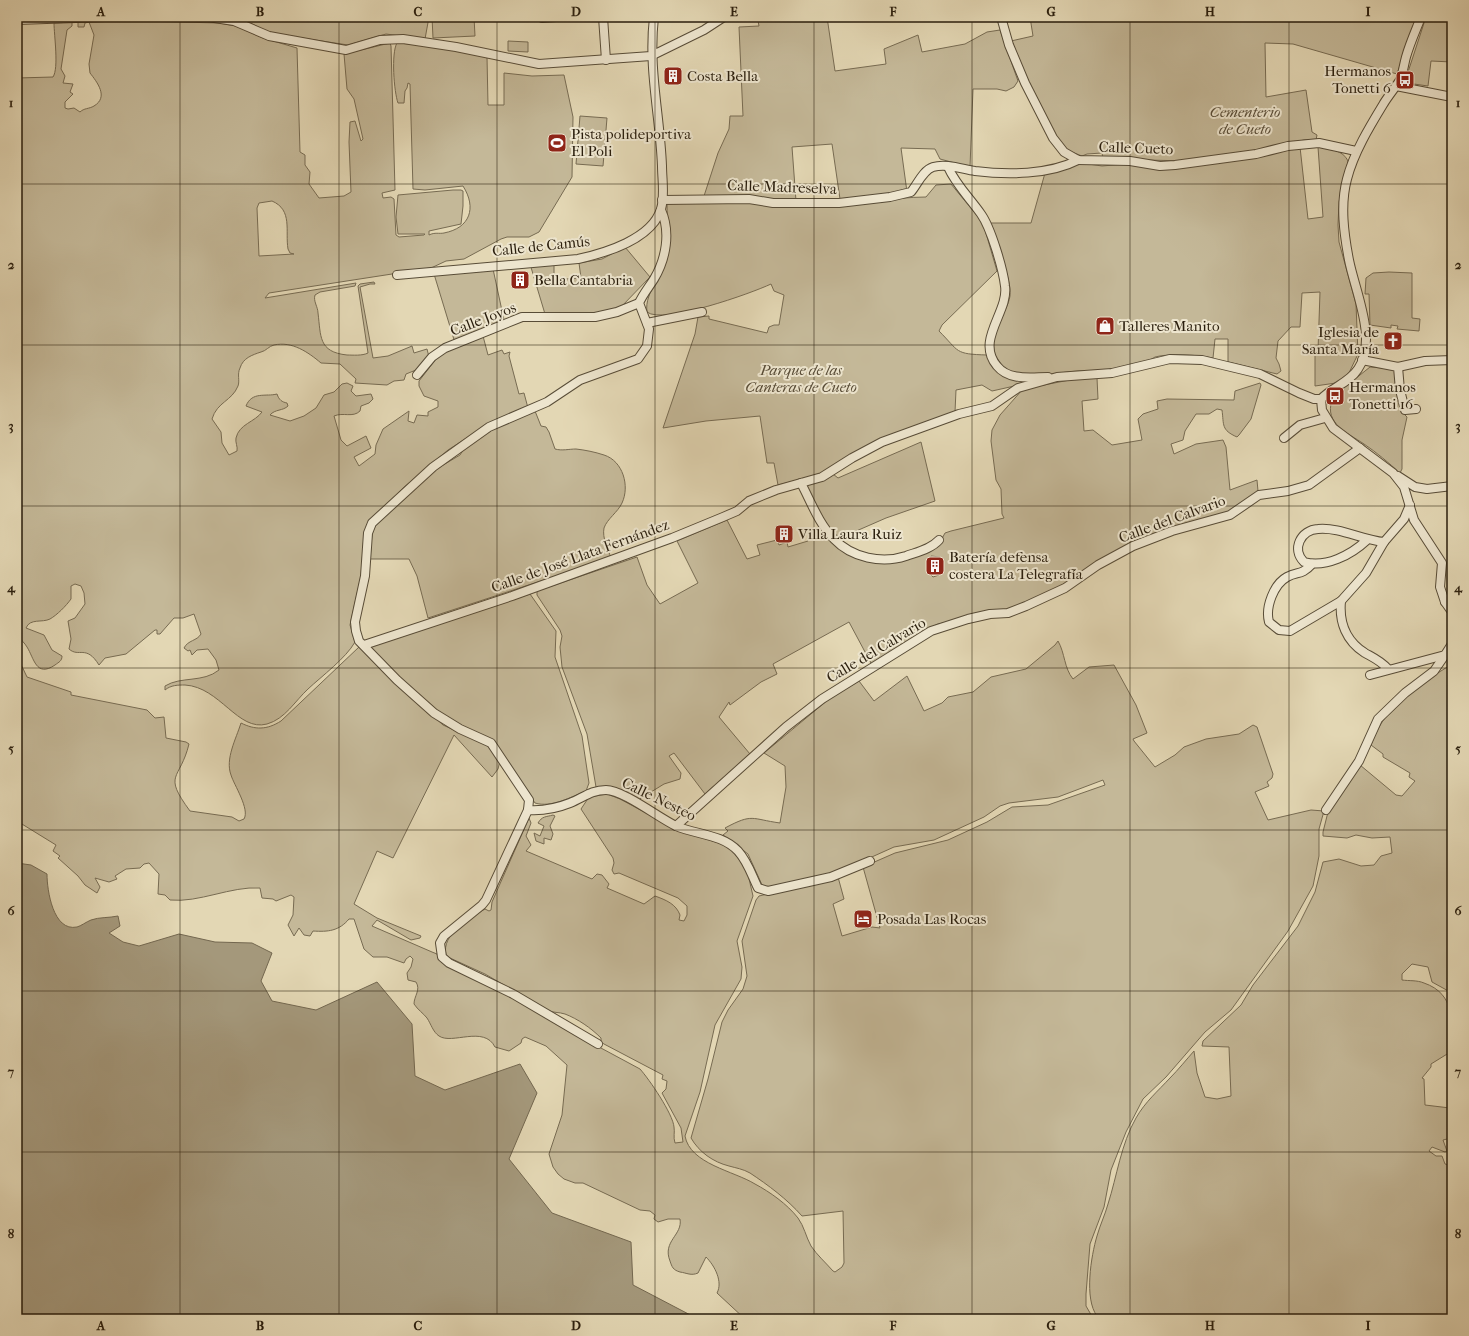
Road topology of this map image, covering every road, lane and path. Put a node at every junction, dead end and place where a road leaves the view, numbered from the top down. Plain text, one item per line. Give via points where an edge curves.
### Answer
1 (105, 17) edge
2 (208, 17) edge
3 (556, 17) edge
4 (603, 17) edge
5 (654, 17) edge
6 (1001, 17) edge
7 (1421, 17) edge
8 (542, 18) dead end
9 (720, 18) edge
10 (17, 20) edge
11 (651, 56) junction
12 (606, 60) junction
13 (1396, 86) junction
14 (1452, 97) edge
15 (1356, 151) junction
16 (1078, 160) junction
17 (948, 167) junction
18 (662, 200) junction
19 (661, 210) junction
20 (397, 275) dead end
21 (639, 303) junction
22 (702, 312) dead end
23 (647, 323) junction
24 (1362, 360) junction
25 (1452, 360) edge
26 (1398, 367) junction
27 (417, 375) dead end
28 (1057, 377) junction
29 (1321, 399) junction
30 (1416, 409) dead end
31 (1325, 418) junction
32 (1284, 438) dead end
33 (1360, 448) junction
34 (1394, 474) junction
35 (801, 483) junction
36 (1452, 486) edge
37 (1410, 505) junction
38 (938, 540) dead end
39 (1367, 540) junction
40 (1384, 542) junction
41 (1312, 564) junction
42 (1448, 599) edge
43 (1341, 601) junction
44 (1452, 612) edge
45 (1452, 644) edge
46 (364, 645) junction
47 (1445, 655) junction
48 (1388, 669) junction
49 (1370, 675) dead end
50 (1378, 719) junction
51 (1368, 723) dead end
52 (528, 810) junction
53 (1326, 810) dead end
54 (676, 826) junction
55 (870, 861) dead end
56 (598, 1044) dead end

1 - 10 street
2 - 12 street via 234,21 269,36 346,50 389,39 420,41 540,64
3 - 8 street
4 - 12 street
5 - 11 street, Calle de Camús
6 - 16 street, Calle Cueto via 1025,83 1053,138 1064,152
7 - 13 street
9 - 11 street
11 - 12 street
11 - 18 street, Calle de Camús via 662,147
13 - 14 street
13 - 15 street
15 - 16 street, Calle Cueto via 1319,143 1175,165
15 - 24 street via 1347,179 1343,215 1349,261 1363,316 1365,348
16 - 17 street, Calle Madreselva via 1064,166 1020,172 989,172
17 - 18 street, Calle Madreselva via 932,167 911,192 867,201 773,203 749,199
17 - 28 street via 954,180 986,222 1002,270 1005,296 990,341 990,351 996,366 1015,377
18 - 19 street, Calle de Camús
19 - 20 street, Calle de Camús via 651,225 624,245 589,257
19 - 21 street via 666,228 664,256
21 - 23 street
21 - 27 street, Calle Joyos via 595,317 522,317 445,348 432,357
22 - 23 street
23 - 46 street via 647,346 638,359 580,380 547,402 490,427 433,467 372,523 368,533 365,576 355,622 359,641
24 - 26 street
24 - 29 street via 1348,381
25 - 26 street via 1425,361
26 - 30 street via 1400,390 1406,410
28 - 29 street, Calle de José Llata Fernández via 1112,372 1170,359 1202,360 1260,374 1299,393
28 - 35 street, Calle de José Llata Fernández via 1018,388 992,406 959,414 882,442 822,477
29 - 31 street
31 - 32 street via 1300,425
31 - 33 street via 1342,436
33 - 34 street
33 - 54 street, Calle del Calvario via 1309,485 1259,496 1230,516 1198,523 1145,541 1098,565 1066,588 1026,606 1008,613 968,619 931,631 822,699 786,727
34 - 36 street via 1415,488
34 - 37 street via 1407,493
35 - 38 street via 821,522 834,539 856,553 874,559 895,560 930,546
35 - 46 street, Calle de José Llata Fernández via 759,497 723,517 672,538 512,596
37 - 40 street via 1402,522
37 - 42 street via 1414,520 1422,534 1440,556 1440,587
39 - 40 street
39 - 41 street via 1347,556
39 - 41 street via 1331,530 1306,531 1298,544 1298,551 1304,562
40 - 43 street via 1366,573
41 - 43 street via 1302,574 1289,576 1277,586 1268,609 1269,622 1279,630 1290,631
42 - 44 street
43 - 48 street via 1341,621 1351,640
45 - 47 street
46 - 52 street via 434,713 460,729 491,742 530,800
47 - 48 street
47 - 50 street via 1434,671 1405,693
48 - 49 street
50 - 51 street
50 - 53 street via 1360,761
52 - 54 street, Calle Nesteo via 551,810 593,791 608,790
52 - 56 street via 486,900 444,936 440,943 440,951 449,963 513,994
54 - 55 street, Calle Nesteo via 724,840 738,850 762,891 831,877

